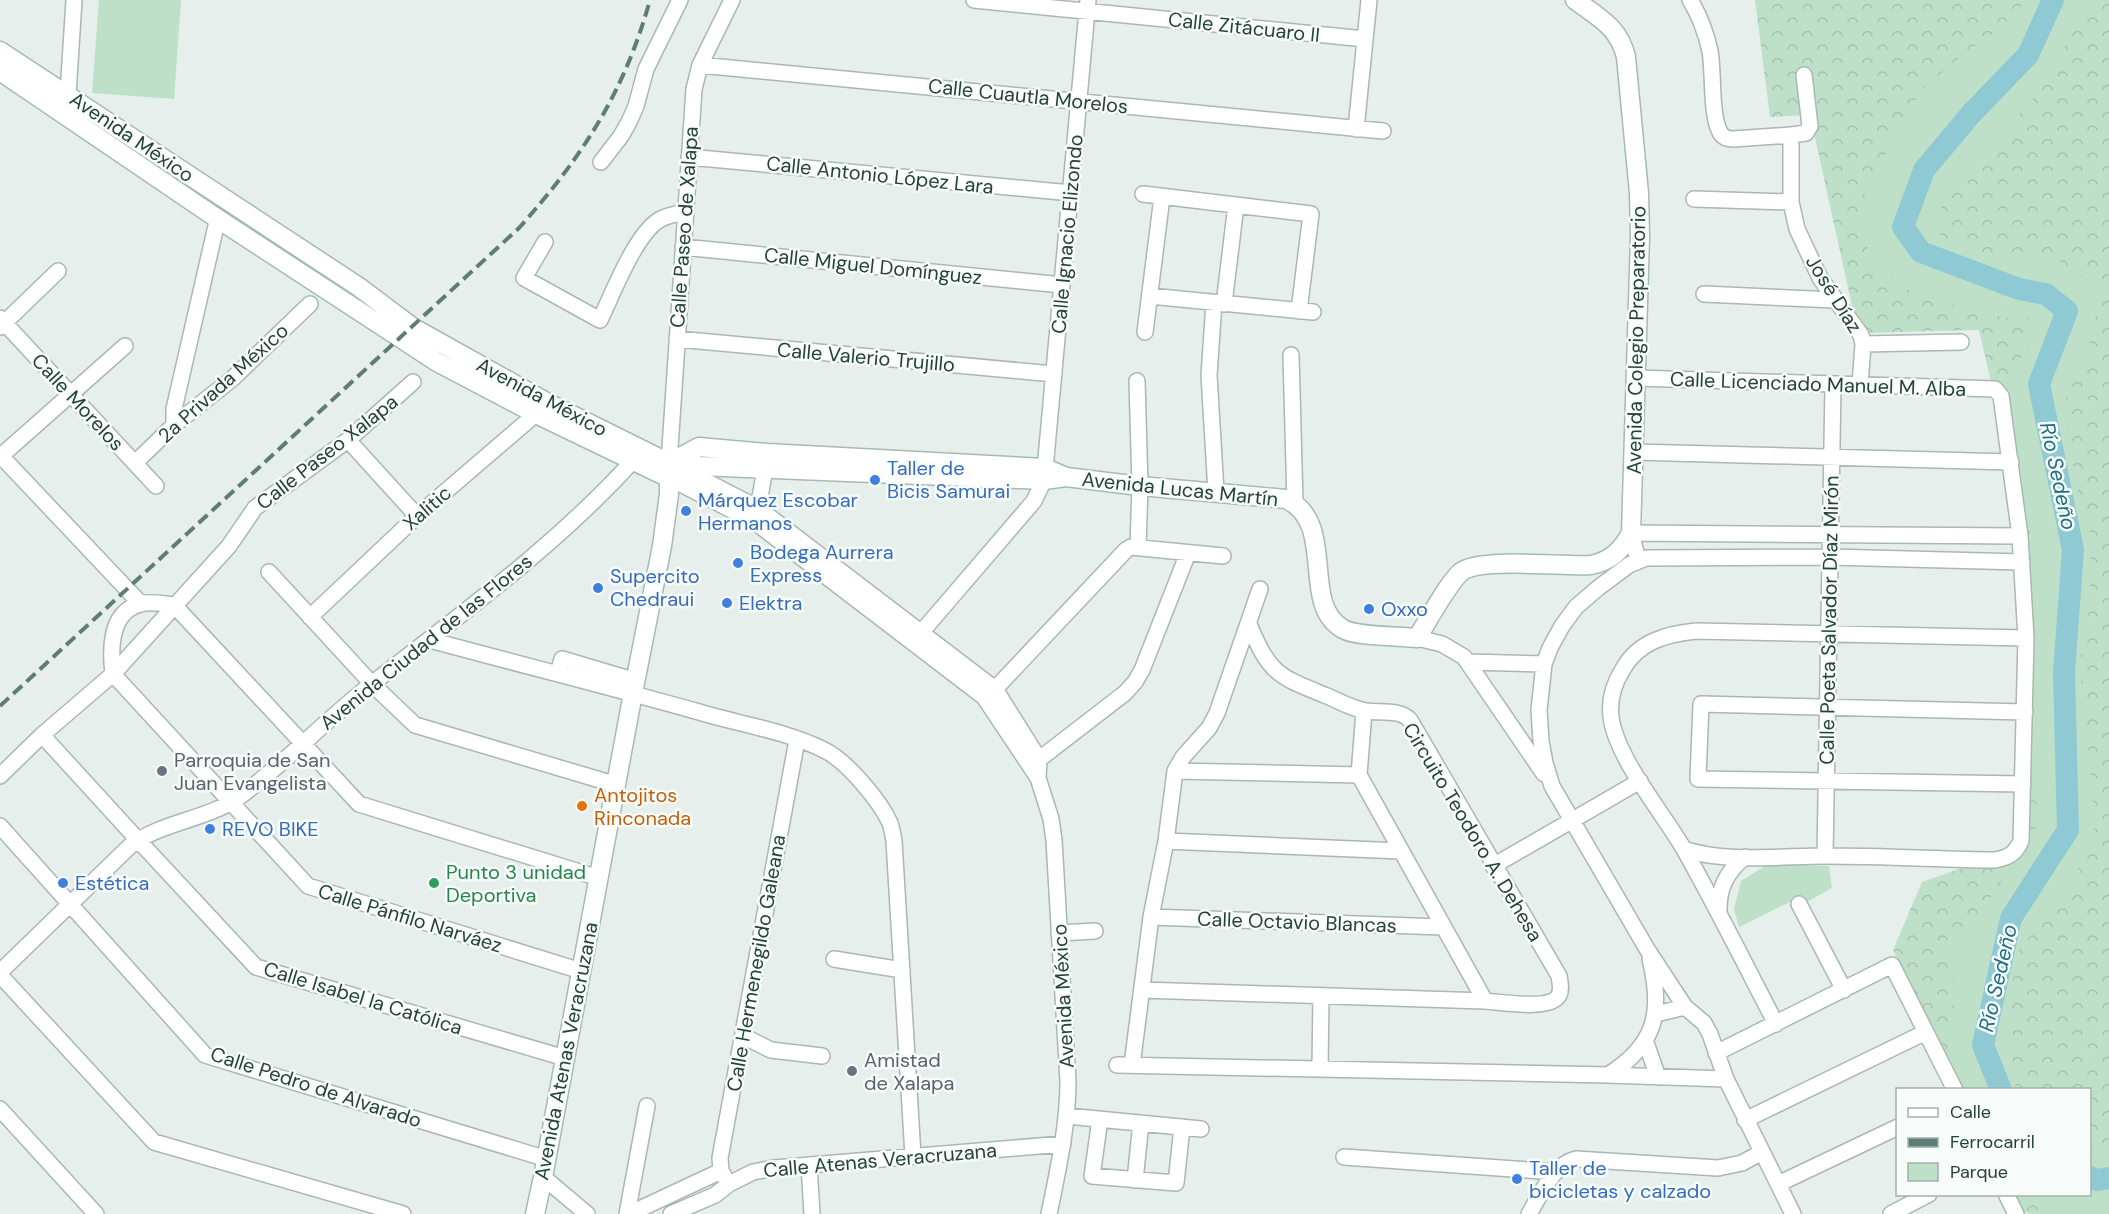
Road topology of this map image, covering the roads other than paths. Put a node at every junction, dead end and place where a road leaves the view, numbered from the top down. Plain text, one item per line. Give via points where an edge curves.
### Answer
1 (74, 0) edge
2 (680, 0) edge
3 (732, 0) edge
4 (975, 0) edge
5 (1369, 0) edge
6 (1575, 0) edge
7 (1690, 0) edge
8 (1088, 6) edge
9 (1365, 39) junction
10 (0, 51) edge
11 (700, 65) junction
12 (0, 71) edge
13 (1804, 75) dead end
14 (68, 94) junction
15 (1079, 101) junction
16 (1356, 129) junction
17 (1383, 131) dead end
18 (1791, 135) junction
19 (689, 156) junction
20 (601, 162) dead end
21 (1071, 193) junction
22 (1143, 195) dead end
23 (1162, 197) junction
24 (1694, 199) dead end
25 (1791, 202) junction
26 (1236, 205) junction
27 (686, 212) junction
28 (216, 226) dead end
29 (545, 242) dead end
30 (683, 247) junction
31 (58, 271) dead end
32 (1062, 285) junction
33 (359, 287) junction
34 (1704, 294) dead end
35 (1150, 296) junction
36 (1835, 300) junction
37 (346, 303) junction
38 (1219, 303) junction
39 (310, 304) dead end
40 (1, 323) edge
41 (1145, 332) dead end
42 (677, 339) junction
43 (1961, 342) dead end
44 (1863, 344) junction
45 (125, 346) dead end
46 (1291, 355) dead end
47 (1054, 374) junction
48 (1636, 378) junction
49 (1137, 381) dead end
50 (413, 382) dead end
51 (1833, 385) junction
52 (1860, 385) junction
53 (70, 393) junction
54 (542, 408) junction
55 (174, 425) junction
56 (348, 440) junction
57 (1634, 452) junction
58 (639, 455) junction
59 (0, 456) edge
60 (1832, 458) junction
61 (766, 461) junction
62 (2011, 462) junction
63 (135, 463) junction
64 (675, 470) junction
65 (1044, 474) junction
66 (156, 486) dead end
67 (1140, 486) junction
68 (1216, 492) junction
69 (1295, 503) junction
70 (758, 508) junction
71 (417, 516) junction
72 (1631, 532) junction
73 (1830, 534) junction
74 (2020, 536) junction
75 (1137, 547) junction
76 (1188, 553) junction
77 (1223, 556) dead end
78 (1830, 557) junction
79 (1638, 560) junction
80 (2022, 562) junction
81 (1582, 566) junction
82 (269, 572) dead end
83 (1598, 588) junction
84 (1260, 589) dead end
85 (141, 604) junction
86 (174, 605) junction
87 (310, 617) junction
88 (1249, 624) junction
89 (1829, 633) junction
90 (916, 637) junction
91 (1417, 638) junction
92 (2026, 638) junction
93 (430, 640) junction
94 (1468, 662) junction
95 (1544, 664) junction
96 (113, 674) junction
97 (372, 684) junction
98 (635, 687) junction
99 (995, 689) junction
100 (1827, 707) junction
101 (1364, 711) junction
102 (2025, 712) junction
103 (42, 735) junction
104 (797, 740) junction
105 (301, 744) junction
106 (1036, 768) junction
107 (1175, 771) junction
108 (1359, 775) junction
109 (0, 776) edge
110 (1826, 780) junction
111 (1640, 781) junction
112 (2023, 784) junction
113 (617, 785) junction
114 (1552, 786) junction
115 (231, 801) junction
116 (1572, 819) junction
117 (0, 826) edge
118 (138, 840) junction
119 (1166, 841) junction
120 (1684, 849) junction
121 (1401, 851) junction
122 (1745, 856) junction
123 (1825, 856) junction
124 (1493, 866) junction
125 (599, 878) junction
126 (1799, 904) dead end
127 (70, 905) junction
128 (1719, 914) junction
129 (1151, 917) junction
130 (1443, 927) junction
131 (1095, 931) dead end
132 (1059, 933) junction
133 (1647, 949) junction
134 (834, 959) dead end
135 (902, 970) junction
136 (581, 971) junction
137 (0, 973) edge
138 (1142, 990) junction
139 (1844, 990) junction
140 (1321, 996) junction
141 (1485, 1001) junction
142 (1684, 1007) junction
143 (1656, 1014) junction
144 (1776, 1024) junction
145 (1926, 1032) junction
146 (743, 1036) junction
147 (1645, 1040) junction
148 (1716, 1053) junction
149 (822, 1056) dead end
150 (565, 1058) junction
151 (1320, 1069) junction
152 (1608, 1075) junction
153 (1658, 1077) junction
154 (1726, 1079) junction
155 (1954, 1088) edge
156 (648, 1106) dead end
157 (0, 1109) edge
158 (1067, 1116) junction
159 (1100, 1119) junction
160 (1745, 1120) junction
161 (1141, 1123) junction
162 (1182, 1127) junction
163 (1896, 1128) edge
164 (1200, 1129) dead end
165 (1063, 1144) junction
166 (1762, 1152) junction
167 (913, 1156) junction
168 (1344, 1157) dead end
169 (809, 1165) junction
170 (545, 1168) junction
171 (1556, 1172) junction
172 (725, 1178) junction
173 (1135, 1180) junction
174 (1778, 1184) junction
175 (1925, 1196) edge
176 (2007, 1196) edge
177 (96, 1214) edge
178 (403, 1214) edge
179 (534, 1214) edge
180 (587, 1214) edge
181 (628, 1214) edge
182 (671, 1214) edge
183 (812, 1214) edge
184 (1049, 1214) edge
185 (1529, 1214) edge
186 (1793, 1214) edge
187 (1890, 1214) edge
188 (2016, 1214) edge

1 - 14 street
2 - 20 street via 646,69 629,122
3 - 11 street, Calle Paseo de Xalapa
4 - 8 street, Calle Zitácuaro II
5 - 9 street
6 - 48 main road, Avenida Colegio Preparatorio via 1617,33 1626,57 1639,193
7 - 18 street via 1711,54 1721,134 1734,140
8 - 9 street, Calle Zitácuaro II
8 - 15 street, Calle Ignacio Elizondo
9 - 16 street
10 - 14 main road, Avenida México
11 - 15 street, Calle Cuautla Morelos
11 - 19 street, Calle Paseo de Xalapa via 694,89
12 - 37 main road, Avenida México
13 - 18 street via 1810,126 1806,133
14 - 33 main road, Avenida México
15 - 16 street, Calle Cuautla Morelos
15 - 21 street, Calle Ignacio Elizondo
16 - 17 street, Calle Cuautla Morelos
18 - 25 street, José Díaz
19 - 21 street, Calle Antonio López Lara
19 - 27 street, Calle Paseo de Xalapa
21 - 32 street, Calle Ignacio Elizondo
22 - 23 street
23 - 26 street
23 - 35 street
24 - 25 street
25 - 36 street, José Díaz via 1803,244
26 - 38 street
26 - 38 street via 1311,214 1306,311
27 - 29 street via 658,220 648,230 600,320 524,278
27 - 30 street, Calle Paseo de Xalapa
28 - 55 street via 174,409
30 - 32 street, Calle Miguel Domínguez
30 - 42 street, Calle Paseo de Xalapa
31 - 40 street
32 - 47 street, Calle Ignacio Elizondo
33 - 37 main road
33 - 54 main road, Avenida México via 412,327
34 - 36 street
35 - 38 street
35 - 41 street
36 - 44 street, José Díaz via 1857,327
37 - 54 main road, Avenida México via 437,362
38 - 68 street via 1209,375
39 - 55 street, 2a Privada México via 232,379
40 - 53 street, Calle Morelos
42 - 47 street, Calle Valerio Trujillo
42 - 64 street, Calle Paseo de Xalapa
43 - 44 street
44 - 52 street, José Díaz
45 - 53 street
46 - 69 street
47 - 65 street, Calle Ignacio Elizondo
48 - 51 street, Calle Licenciado Manuel M. Alba
48 - 57 main road, Avenida Colegio Preparatorio
49 - 67 street
50 - 56 street, Calle Paseo Xalapa
51 - 52 street, Calle Licenciado Manuel M. Alba
51 - 60 street, Calle Poeta Salvador Díaz Mirón
52 - 62 street, Calle Licenciado Manuel M. Alba via 1995,389 2001,396
53 - 59 street
53 - 63 street, Calle Morelos
54 - 58 main road, Avenida México
54 - 71 street, Xalitic
55 - 63 street, 2a Privada México
56 - 71 street
56 - 86 street, Calle Paseo Xalapa via 255,508 229,546
57 - 60 street
57 - 72 main road, Avenida Colegio Preparatorio
58 - 64 main road, Avenida México
58 - 93 street, Avenida Ciudad de las Flores via 528,561
59 - 85 street
60 - 62 street
60 - 73 street, Calle Poeta Salvador Díaz Mirón
61 - 64 main road, Avenida Lucas Martín via 699,447
61 - 65 main road, Avenida Lucas Martín
61 - 70 street
62 - 74 street
63 - 66 street, Calle Morelos
64 - 70 street, Avenida México
64 - 90 street, Avenida México
64 - 98 main road, Avenida Atenas Veracruzana
65 - 67 main road, Avenida Lucas Martín
65 - 90 street via 1034,501
67 - 68 main road, Avenida Lucas Martín
67 - 75 street
68 - 69 main road, Avenida Lucas Martín via 1275,497
69 - 91 main road, Avenida Lucas Martín via 1311,523 1322,599 1334,621 1357,633
70 - 90 street, Avenida México
71 - 87 street, Xalitic
72 - 73 street
72 - 79 street, Avenida Colegio Preparatorio
72 - 81 main road via 1614,556
73 - 74 street
73 - 78 street, Calle Poeta Salvador Díaz Mirón
74 - 80 street
75 - 76 street
75 - 99 street via 1126,550
76 - 77 street
76 - 106 street via 1135,682
78 - 79 street
78 - 80 street
78 - 89 street, Calle Poeta Salvador Díaz Mirón
79 - 83 street
80 - 92 street
81 - 83 street
81 - 91 main road via 1468,568 1456,577
82 - 87 street
83 - 95 street via 1562,626
84 - 88 street
85 - 86 street
85 - 96 street via 122,617 114,632
86 - 96 street, Calle Paseo Xalapa
86 - 105 street
87 - 97 street
88 - 101 street, Circuito Teodoro A. Dehesa via 1260,652 1282,677
88 - 107 street via 1217,713
89 - 92 street
89 - 100 street, Calle Poeta Salvador Díaz Mirón
89 - 111 street via 1696,631 1659,638 1643,646 1627,661 1616,681 1611,717 1616,738
90 - 99 street, Avenida México
90 - 106 street, Avenida México via 984,697
91 - 94 street via 1451,647
92 - 102 street
93 - 97 street, Avenida Ciudad de las Flores
93 - 98 street via 558,674 562,659
94 - 95 street
94 - 114 street
95 - 114 street via 1539,710 1541,741
96 - 103 street, Calle Paseo Xalapa
96 - 115 street, Calle Pánfilo Narváez
97 - 105 street, Avenida Ciudad de las Flores
97 - 113 street via 415,725
98 - 104 street
98 - 113 main road, Avenida Atenas Veracruzana
99 - 106 street, Avenida México
100 - 102 street
100 - 110 street, Calle Poeta Salvador Díaz Mirón
100 - 110 street via 1701,704 1698,779
101 - 108 street
101 - 124 street, Circuito Teodoro A. Dehesa via 1399,713 1410,720
102 - 112 street
103 - 109 street, Calle Paseo Xalapa
103 - 118 street, Calle Isabel la Católica
104 - 135 street via 824,750 854,773 891,826
104 - 146 street, Calle Hermenegildo Galeana
105 - 115 street, Avenida Ciudad de las Flores
105 - 125 street via 359,804
106 - 132 street, Avenida México via 1053,830
107 - 108 street
107 - 119 street
108 - 121 street
110 - 112 street
110 - 123 street, Calle Poeta Salvador Díaz Mirón
111 - 116 street
111 - 120 street
112 - 123 street via 2021,841 2011,855 1994,860
113 - 125 main road, Avenida Atenas Veracruzana
114 - 116 street
115 - 118 street, Avenida Ciudad de las Flores
115 - 136 street, Calle Pánfilo Narváez via 308,886
116 - 124 street
116 - 133 street
117 - 127 street, Calle Pedro de Alvarado
118 - 127 street, Avenida Ciudad de las Flores
118 - 150 street, Calle Isabel la Católica via 256,967
119 - 121 street
119 - 129 street
120 - 122 street via 1706,855
120 - 128 street
121 - 130 street
122 - 123 street
122 - 128 street via 1724,882
124 - 141 street, Circuito Teodoro A. Dehesa via 1561,986 1560,995 1546,1004
125 - 136 main road, Avenida Atenas Veracruzana
126 - 139 street
127 - 137 street, Avenida Ciudad de las Flores
127 - 170 street, Calle Pedro de Alvarado via 205,1055
128 - 144 street
129 - 130 street, Calle Octavio Blancas
129 - 138 street
130 - 141 street
131 - 132 street
132 - 158 street, Avenida México
133 - 142 street
133 - 143 street via 1655,983
134 - 135 street
135 - 167 street
136 - 150 main road, Avenida Atenas Veracruzana
137 - 178 street via 154,1142
138 - 140 street, Circuito Teodoro A. Dehesa
138 - 151 street via 1124,1065
139 - 144 street
139 - 145 street via 1892,965
140 - 141 street, Circuito Teodoro A. Dehesa
140 - 151 street
142 - 143 street
142 - 148 street via 1704,1023
143 - 147 street
144 - 148 street
145 - 155 street
145 - 160 street
146 - 149 street via 771,1050
146 - 172 street, Calle Hermenegildo Galeana via 720,1158
147 - 152 street via 1632,1057
147 - 153 street
148 - 154 street
150 - 170 main road, Avenida Atenas Veracruzana
151 - 152 street
152 - 153 street
153 - 154 street
154 - 160 street
156 - 181 street
157 - 177 street
158 - 159 street
158 - 165 street, Avenida México
159 - 161 street
159 - 173 street via 1092,1176
160 - 166 street
161 - 162 street
161 - 173 street
162 - 164 street
162 - 173 street via 1176,1183
163 - 174 street
165 - 167 street, Calle Atenas Veracruzana
165 - 184 street, Avenida México
166 - 171 street via 1742,1163 1718,1168 1576,1159
166 - 174 street
167 - 169 street, Calle Atenas Veracruzana
168 - 171 street
169 - 172 street, Calle Atenas Veracruzana
169 - 183 street
170 - 179 main road, Avenida Atenas Veracruzana
170 - 180 street
171 - 185 street
172 - 181 street, Calle Atenas Veracruzana
172 - 182 street, Calle Atenas Veracruzana via 715,1195
174 - 186 street
175 - 187 street
176 - 188 street

